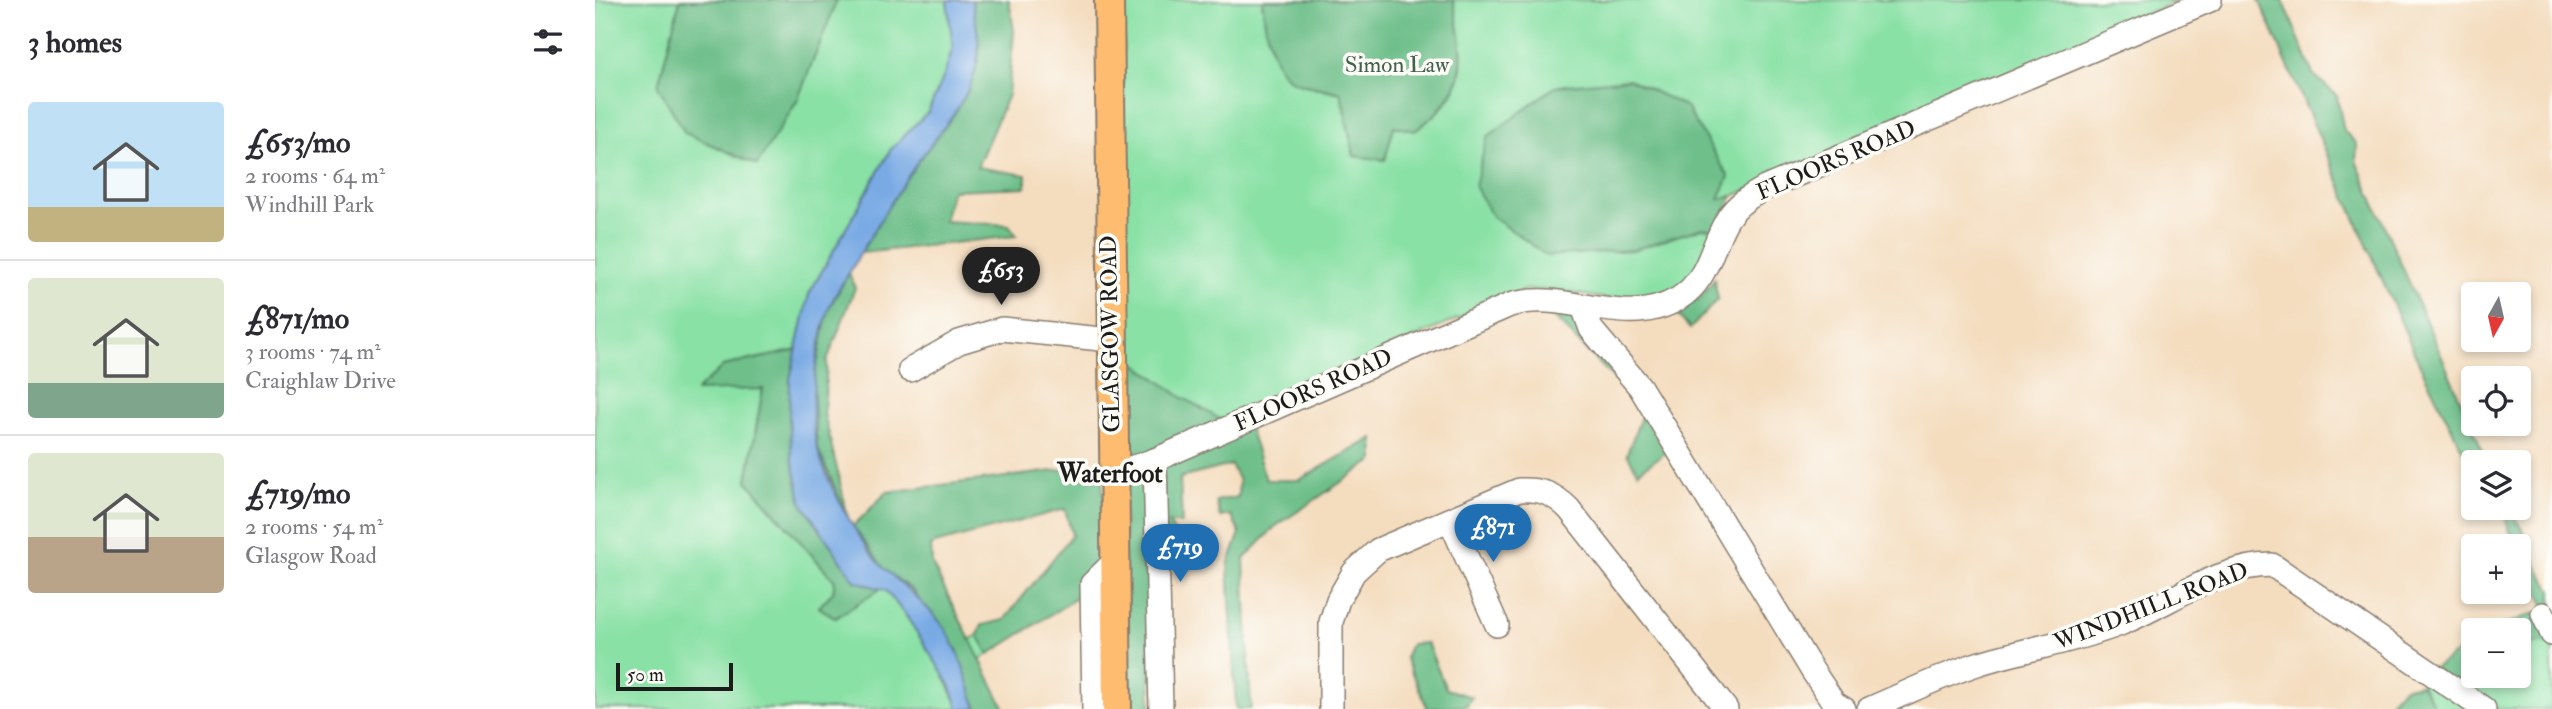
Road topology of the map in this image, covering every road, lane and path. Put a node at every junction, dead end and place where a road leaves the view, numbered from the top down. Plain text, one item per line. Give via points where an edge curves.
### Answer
1 (1109, 0) edge
2 (2210, 0) edge
3 (1583, 307) junction
4 (1111, 340) junction
5 (910, 370) dead end
6 (1155, 460) junction
7 (1112, 474) junction
8 (1450, 520) junction
9 (1114, 562) junction
10 (1497, 626) dead end
11 (1094, 709) edge
12 (1117, 709) edge
13 (1161, 709) edge
14 (1331, 709) edge
15 (1726, 709) edge
16 (1844, 709) edge
17 (1869, 709) edge
18 (2484, 709) edge

1 - 4 main road, GLASGOW ROAD
2 - 3 street, FLOORS ROAD via 1743,200 1728,218 1703,276 1677,299 1649,311 1622,313
3 - 6 street, FLOORS ROAD via 1559,300 1510,304
3 - 16 street via 1591,329 1640,387 1812,670 1834,703
4 - 5 street via 1002,328 959,342
4 - 7 main road, GLASGOW ROAD
6 - 7 street, FLOORS ROAD
6 - 13 street
7 - 9 main road, GLASGOW ROAD
8 - 10 street
8 - 14 street via 1378,550 1345,586 1331,622
8 - 15 street via 1519,490 1547,491 1558,498
9 - 11 street via 1092,584
9 - 12 main road, GLASGOW ROAD
17 - 18 street, WINDHILL ROAD via 1978,664 2077,640 2120,624 2248,565 2272,565

